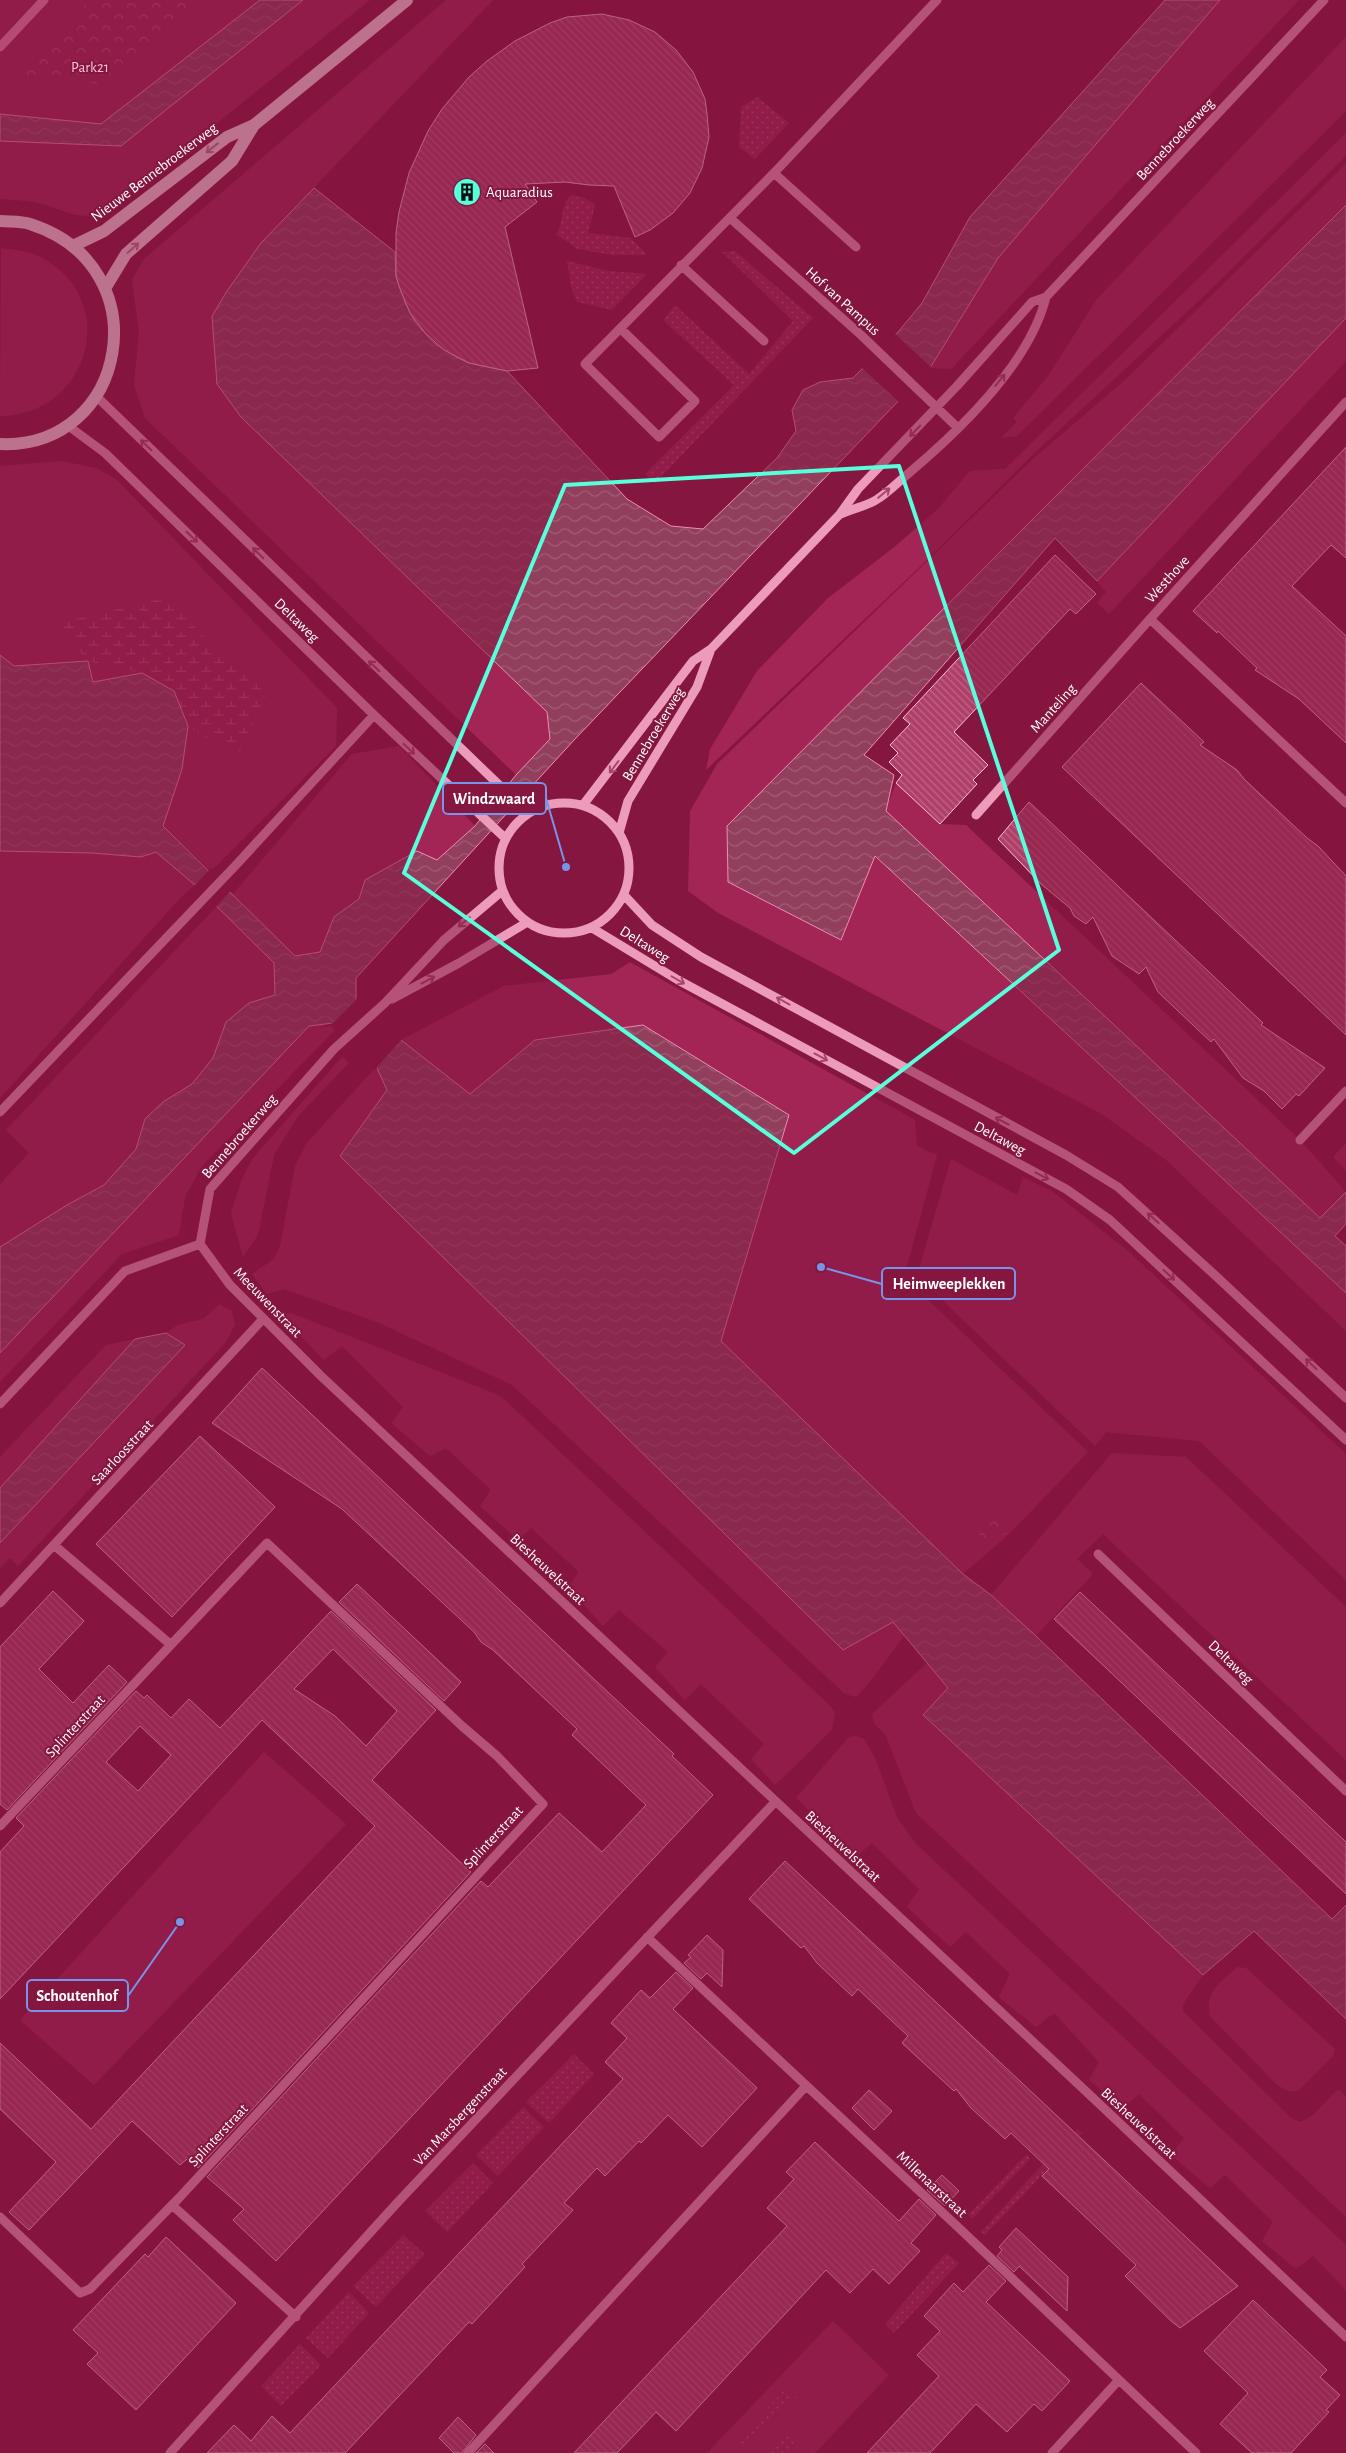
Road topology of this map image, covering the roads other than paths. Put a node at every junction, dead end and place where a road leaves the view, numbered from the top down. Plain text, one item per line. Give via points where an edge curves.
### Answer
1 (407, 0) edge
2 (937, 0) edge
3 (1324, 0) edge
4 (254, 125) junction
5 (774, 173) junction
6 (730, 218) junction
7 (0, 221) edge
8 (73, 246) junction
9 (856, 247) dead end
10 (681, 265) junction
11 (106, 287) junction
12 (1046, 297) junction
13 (621, 329) junction
14 (764, 341) dead end
15 (95, 394) junction
16 (1346, 402) edge
17 (937, 407) junction
18 (67, 425) junction
19 (958, 428) junction
20 (0, 444) edge
21 (840, 514) junction
22 (1150, 618) junction
23 (711, 649) junction
24 (374, 715) junction
25 (1346, 803) edge
26 (583, 805) junction
27 (528, 813) junction
28 (976, 815) dead end
29 (619, 833) junction
30 (505, 838) junction
31 (502, 891) junction
32 (624, 895) junction
33 (526, 923) junction
34 (592, 928) junction
35 (385, 1003) junction
36 (1346, 1091) edge
37 (0, 1112) edge
38 (1300, 1140) dead end
39 (200, 1244) junction
40 (263, 1319) junction
41 (321, 1376) joint
42 (1346, 1398) edge
43 (0, 1404) edge
44 (1346, 1440) edge
45 (54, 1545) junction
46 (1098, 1554) dead end
47 (0, 1603) edge
48 (170, 1644) junction
49 (1346, 1791) edge
50 (775, 1802) junction
51 (0, 1826) edge
52 (647, 1938) junction
53 (806, 2086) junction
54 (172, 2205) junction
55 (0, 2216) edge
56 (296, 2316) junction
57 (1346, 2337) edge
58 (1118, 2381) junction
59 (170, 2453) edge
60 (468, 2453) edge
61 (1052, 2453) edge
62 (1196, 2453) edge

1 - 4 main road, Nieuwe Bennebroekerweg
2 - 5 street
3 - 12 street, Bennebroekerweg
4 -> 8 main road, Nieuwe Bennebroekerweg via 227,137 104,231
11 -> 4 main road, Nieuwe Bennebroekerweg via 126,254 232,161
5 - 6 street
5 - 9 street
6 - 10 street
6 - 17 street, Hof van Pampus
7 - 8 main road via 28,224 57,234
8 - 11 main road via 95,269
10 - 13 street
10 - 14 street
11 - 15 main road via 114,317 114,348 106,377
12 - 17 street, Bennebroekerweg via 1032,302
19 -> 12 street, Bennebroekerweg via 1018,358 1040,318
13 - 13 street via 585,364 660,437 695,401
15 - 18 main road via 90,404
27 -> 15 street, Deltaweg
16 - 22 street, Westhove
17 - 19 street
17 -> 21 street, Bennebroekerweg via 858,489
18 - 20 main road via 35,440
18 -> 24 street, Deltaweg via 105,453
21 -> 19 street, Bennebroekerweg via 876,500
21 - 23 street, Bennebroekerweg
22 - 25 street, Westhove
22 - 28 street, Manteling
23 -> 26 street, Bennebroekerweg via 693,661
23 - 29 street, Bennebroekerweg via 697,687 628,801
24 -> 30 street, Deltaweg
24 - 37 street
26 - 27 street via 554,803
26 - 29 street via 602,814
27 - 30 street
29 - 32 street via 627,851 629,874
30 - 31 street via 498,867
31 - 33 street via 514,912
31 -> 35 street, Bennebroekerweg via 444,940
32 - 34 street via 613,912
42 -> 32 street, Deltaweg via 1118,1187 1066,1155 701,957 652,925
33 - 34 street via 554,934 572,934
35 -> 33 street, Bennebroekerweg via 459,964
34 -> 44 street, Deltaweg via 678,980 1066,1189 1110,1220
35 - 39 street, Bennebroekerweg via 334,1049 210,1189
36 - 38 street
39 - 40 street, Meeuwenstraat via 230,1285
39 - 43 street via 125,1271
40 - 41 street, Meeuwenstraat
40 - 45 street, Saarloosstraat
41 - 50 street, Biesheuvelstraat
45 - 47 street, Saarloosstraat
45 - 48 street
46 - 49 street, Deltaweg
48 - 51 street, Splinterstraat
48 - 54 street, Splinterstraat via 267,1542 497,1756 542,1804
50 - 52 street, Van Marsbergenstraat
50 - 57 street, Biesheuvelstraat
52 - 53 street, Millenaarstraat
52 - 56 street, Van Marsbergenstraat via 397,2203
53 - 58 street, Millenaarstraat
53 - 60 street
54 - 55 street, Splinterstraat via 90,2290 80,2293
54 - 56 street
56 - 59 street, Van Marsbergenstraat
58 - 61 street
58 - 62 street, Millenaarstraat

